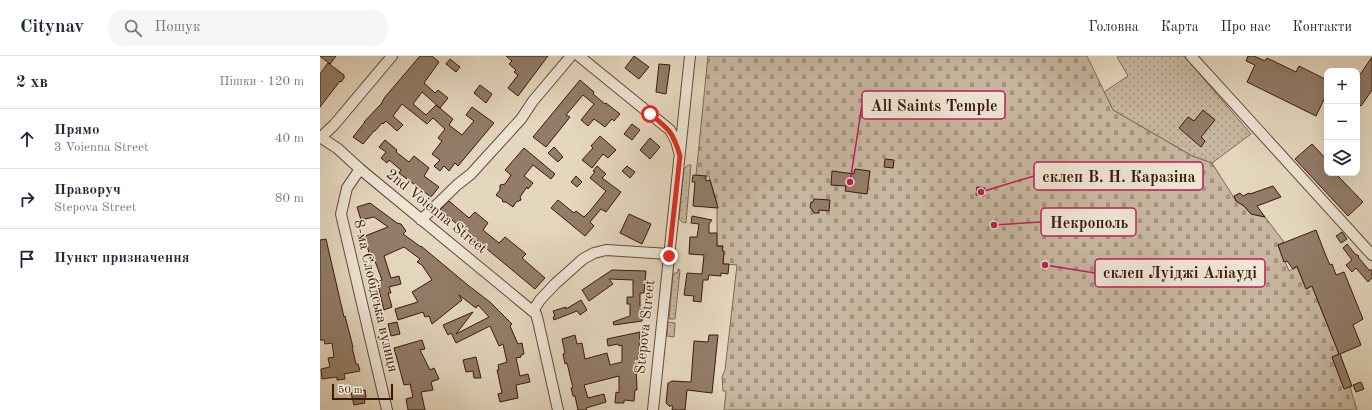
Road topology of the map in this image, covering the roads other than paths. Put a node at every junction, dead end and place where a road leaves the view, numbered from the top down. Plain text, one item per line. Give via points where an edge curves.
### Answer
1 (392, 56) edge
2 (571, 56) edge
3 (579, 56) edge
4 (690, 56) edge
5 (1191, 56) edge
6 (320, 137) edge
7 (680, 156) junction
8 (360, 169) junction
9 (421, 220) junction
10 (669, 254) junction
11 (1372, 255) edge
12 (532, 311) junction
13 (387, 410) edge
14 (558, 410) edge
15 (653, 410) edge

1 - 6 street via 334,126
2 - 9 street via 521,119 471,174
3 - 7 street via 670,130
4 - 7 street, Stepova Street
5 - 11 street
6 - 8 street, 2nd Voienna Street via 337,148
7 - 10 street, Stepova Street
8 - 9 street, 2nd Voienna Street
8 - 13 street, 8-ма Слобідська вулиця via 347,188 341,214
9 - 12 street, 2nd Voienna Street
10 - 12 street via 606,250 594,253 583,258 555,284
10 - 15 street, Stepova Street
12 - 14 street via 538,321

